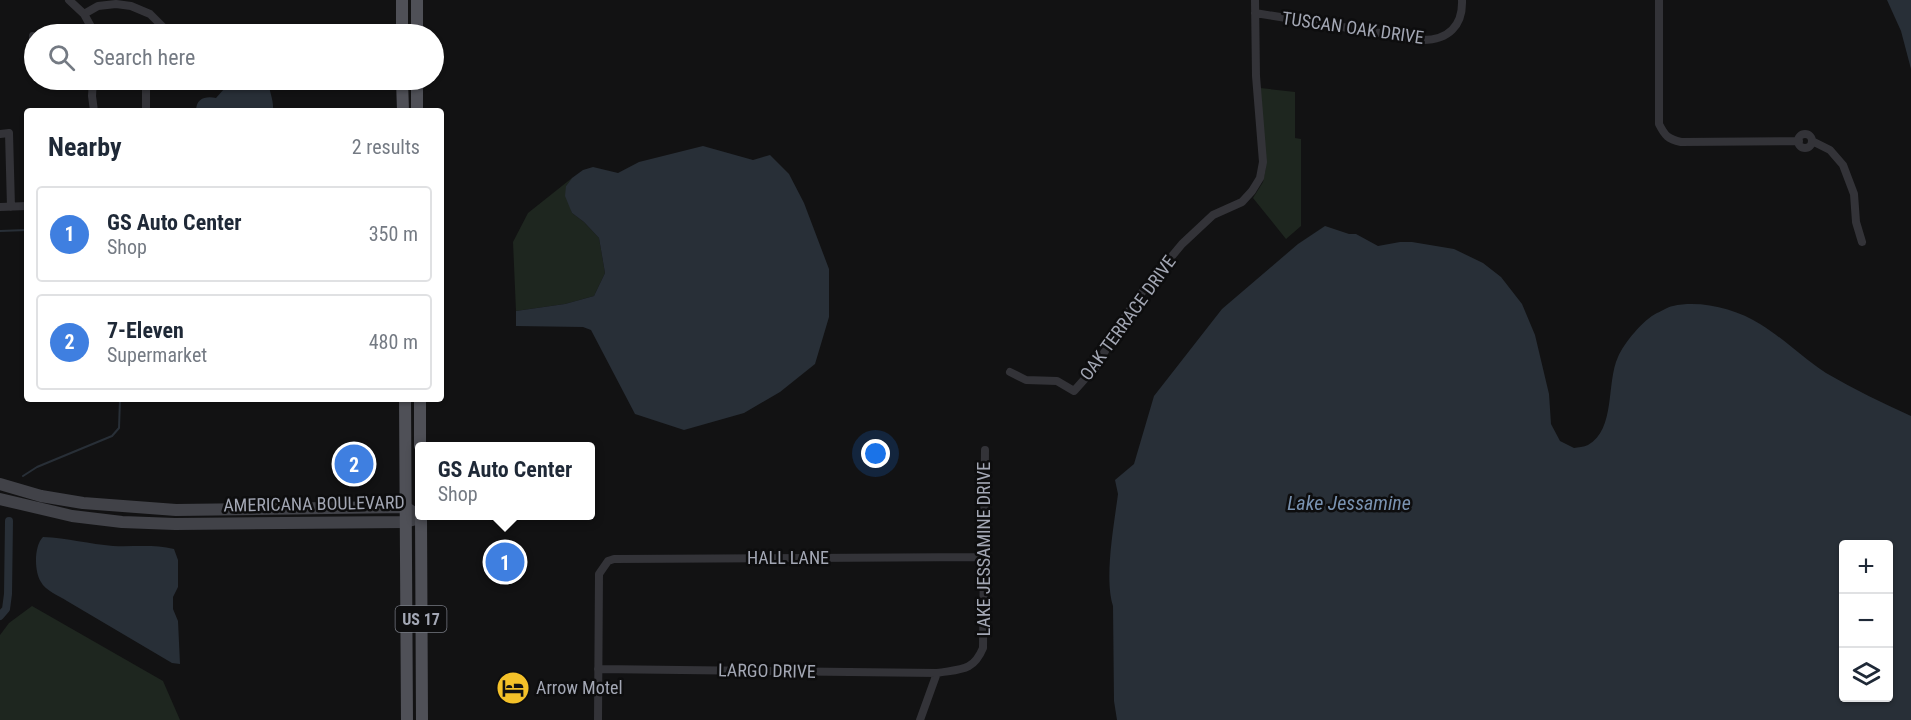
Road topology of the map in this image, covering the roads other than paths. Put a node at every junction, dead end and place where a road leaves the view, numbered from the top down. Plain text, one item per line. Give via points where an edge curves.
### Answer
1 (69, 0) edge
2 (402, 0) edge
3 (417, 0) edge
4 (1255, 0) edge
5 (1462, 0) edge
6 (1659, 0) edge
7 (84, 14) junction
8 (1255, 14) junction
9 (90, 24) edge
10 (161, 24) edge
11 (402, 24) edge
12 (413, 24) edge
13 (417, 24) edge
14 (92, 90) edge
15 (146, 90) edge
16 (402, 90) edge
17 (417, 90) edge
18 (94, 108) edge
19 (146, 108) edge
20 (403, 108) edge
21 (417, 108) edge
22 (0, 134) edge
23 (0, 207) edge
24 (10, 207) junction
25 (24, 207) edge
26 (1862, 242) dead end
27 (1010, 372) dead end
28 (405, 402) edge
29 (420, 402) edge
30 (420, 442) edge
31 (985, 450) dead end
32 (0, 484) edge
33 (0, 499) edge
34 (405, 507) junction
35 (272, 508) junction
36 (176, 510) junction
37 (415, 513) edge
38 (415, 518) edge
39 (421, 520) edge
40 (405, 522) junction
41 (272, 523) junction
42 (175, 524) junction
43 (984, 557) junction
44 (598, 669) junction
45 (937, 673) junction
46 (407, 720) edge
47 (422, 720) edge
48 (598, 720) edge
49 (920, 720) edge

1 - 7 street
2 - 11 main road
2 - 12 main road
3 - 13 main road
4 - 8 street, OAK TERRACE DRIVE
5 - 8 street, TUSCAN OAK DRIVE via 1461,17 1454,29 1433,40
6 - 26 street via 1659,124 1665,136 1681,142 1799,141 1806,148 1812,141 1830,150 1843,165 1854,194
7 - 9 street
7 - 10 street via 98,6 116,4 150,14
8 - 27 street, OAK TERRACE DRIVE via 1263,162 1252,191 1242,202 1213,215 1182,244 1143,291 1098,364 1074,391 1057,381 1026,380
14 - 18 street
15 - 19 street
16 - 20 main road
17 - 21 main road
22 - 24 street via 9,134
23 - 24 street
24 - 25 street
28 - 34 main road, US 17
29 - 30 main road
31 - 43 street, LAKE JESSAMINE DRIVE
32 - 36 main road, AMERICANA BOULEVARD via 73,501
33 - 42 main road, AMERICANA BOULEVARD via 72,516
34 - 35 main road, AMERICANA BOULEVARD
34 - 37 main road, AMERICANA BOULEVARD
34 - 40 main road, US 17
35 - 36 main road, AMERICANA BOULEVARD
35 - 41 street
36 - 42 street
38 - 40 main road, AMERICANA BOULEVARD
39 - 47 main road, US 17
40 - 41 main road, AMERICANA BOULEVARD
40 - 46 main road, US 17
41 - 42 main road, AMERICANA BOULEVARD
43 - 44 street, HALL LANE via 614,559 599,574
43 - 45 street, LAKE JESSAMINE DRIVE via 983,648 978,661 966,669
44 - 45 street, LARGO DRIVE
44 - 48 street
45 - 49 street

